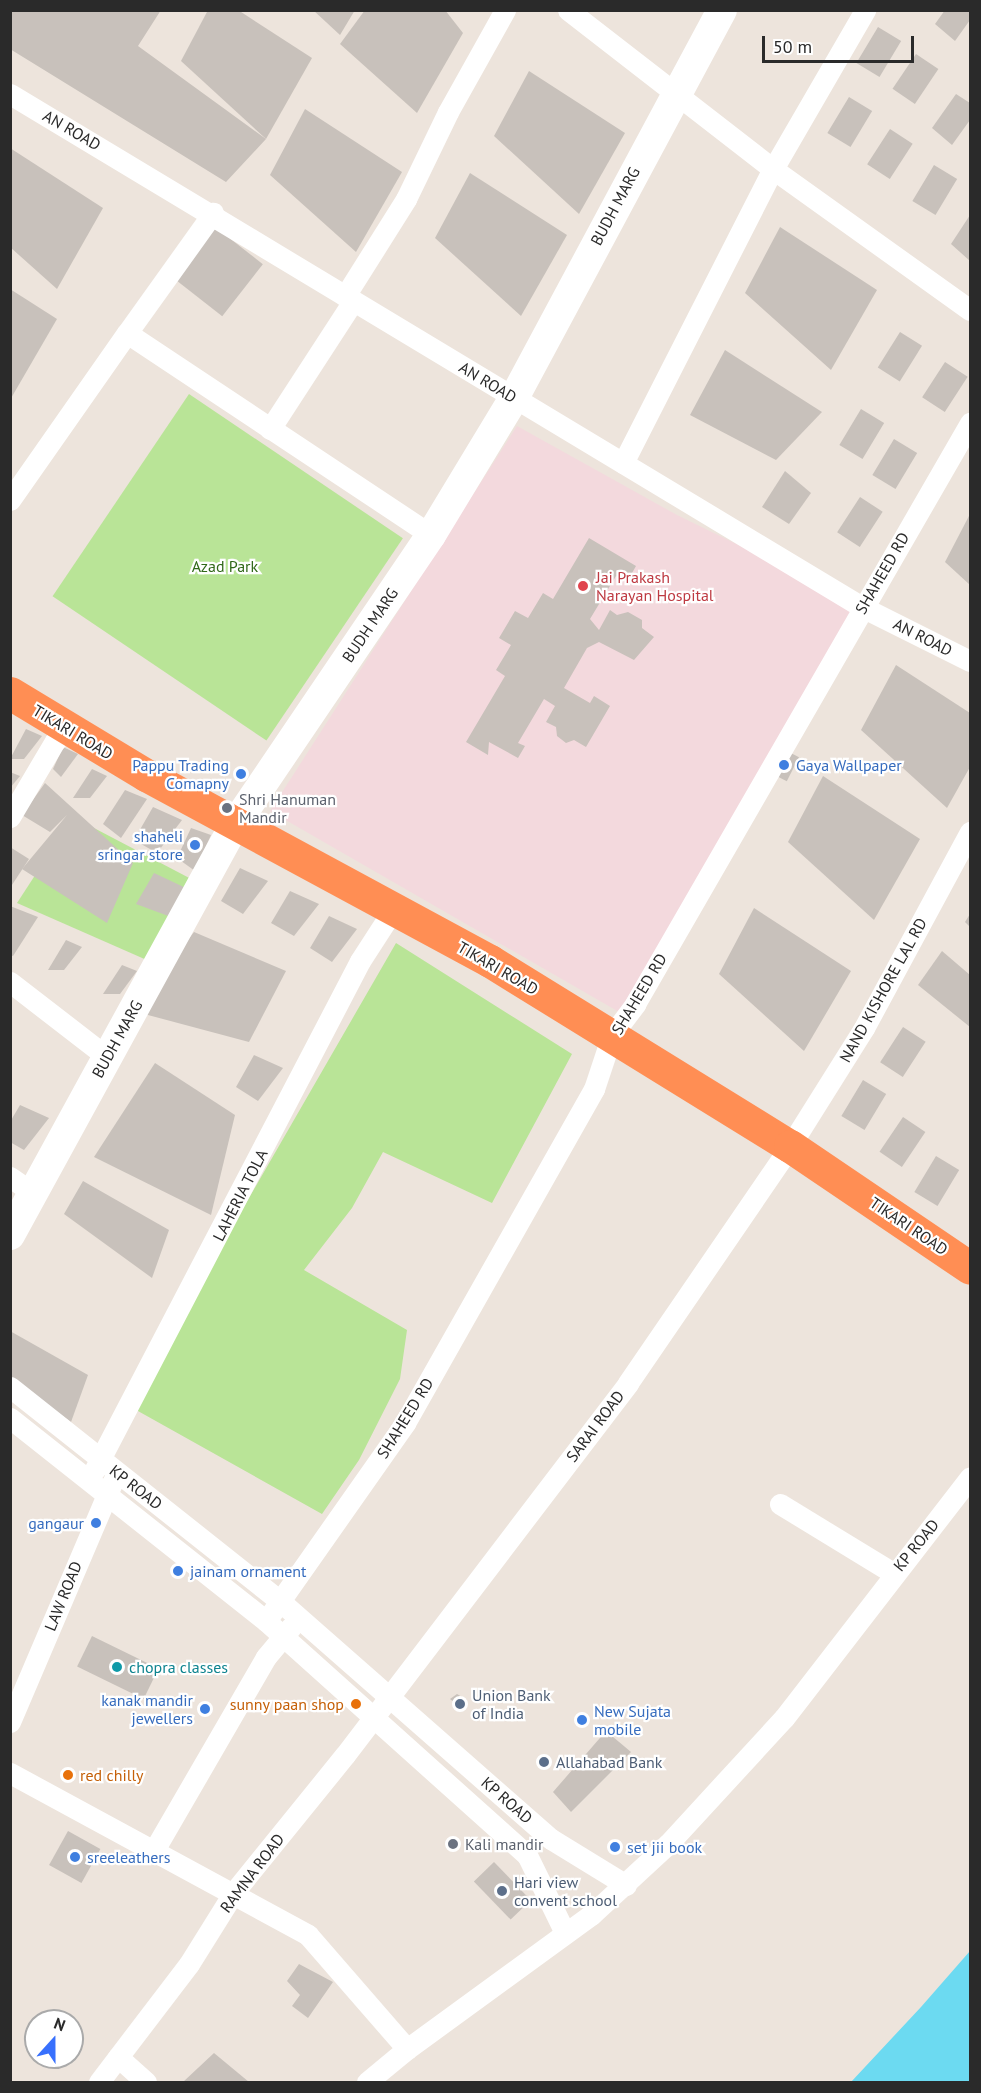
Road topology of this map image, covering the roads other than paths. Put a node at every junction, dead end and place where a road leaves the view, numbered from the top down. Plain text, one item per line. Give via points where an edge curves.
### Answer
1 (505, 10) edge
2 (568, 10) edge
3 (722, 10) edge
4 (865, 10) edge
5 (674, 93) junction
6 (10, 94) edge
7 (773, 169) junction
8 (213, 213) junction
9 (349, 299) junction
10 (970, 310) edge
11 (127, 333) junction
12 (514, 398) junction
13 (970, 423) edge
14 (270, 429) junction
15 (623, 463) junction
16 (10, 500) edge
17 (431, 535) junction
18 (862, 607) junction
19 (970, 661) edge
20 (10, 693) edge
21 (67, 729) junction
22 (10, 817) edge
23 (236, 823) junction
24 (970, 832) edge
25 (393, 910) junction
26 (10, 982) edge
27 (612, 1035) junction
28 (107, 1057) junction
29 (790, 1146) junction
30 (22, 1185) edge
31 (10, 1235) edge
32 (970, 1268) edge
33 (10, 1388) edge
34 (10, 1418) edge
35 (110, 1466) junction
36 (970, 1477) edge
37 (87, 1481) junction
38 (105, 1496) junction
39 (780, 1504) dead end
40 (893, 1573) junction
41 (281, 1602) junction
42 (299, 1617) junction
43 (266, 1621) junction
44 (283, 1636) junction
45 (389, 1697) junction
46 (374, 1714) junction
47 (10, 1722) edge
48 (10, 1773) edge
49 (153, 1852) junction
50 (626, 1885) junction
51 (234, 1892) junction
52 (565, 1933) junction
53 (407, 2049) junction
54 (118, 2057) junction
55 (99, 2082) edge
56 (146, 2082) edge
57 (367, 2082) edge

1 - 9 street
2 - 5 street
3 - 5 street, BUDH MARG
4 - 7 street
5 - 7 street
5 - 12 street, BUDH MARG
6 - 8 street, AN ROAD
7 - 10 street
7 - 15 street
8 - 9 street, AN ROAD
8 - 11 street
9 - 12 street, AN ROAD
9 - 14 street
11 - 14 street
11 - 16 street
12 - 15 street, AN ROAD
12 - 17 street, BUDH MARG
13 - 18 street, SHAHEED RD
14 - 17 street
15 - 18 street, AN ROAD
17 - 23 street, BUDH MARG
18 - 19 street, AN ROAD
18 - 27 street, SHAHEED RD via 635,1004
20 - 21 highway, TIKARI ROAD
21 - 22 street via 55,741
21 - 23 highway, TIKARI ROAD
23 - 25 highway, TIKARI ROAD
23 - 28 street, BUDH MARG
24 - 29 street, NAND KISHORE LAL RD via 864,1028
25 - 27 highway, TIKARI ROAD via 490,961
25 - 35 street, LAHERIA TOLA via 360,961
26 - 28 street
27 - 29 highway, TIKARI ROAD
27 - 41 street, SHAHEED RD via 594,1089 405,1423
28 - 30 street, BUDH MARG
29 - 32 highway, TIKARI ROAD
29 - 45 street, SARAI ROAD via 628,1383
30 - 31 street, BUDH MARG
33 - 35 street, KP ROAD
34 - 37 street, KP ROAD
35 - 37 street, LAHERIA TOLA
35 - 38 street, LAW ROAD
35 - 41 street, KP ROAD
36 - 40 street, KP ROAD
37 - 38 street, KP ROAD
38 - 43 street, KP ROAD
38 - 47 street, LAW ROAD
39 - 40 street
40 - 50 street, KP ROAD via 784,1718
41 - 42 street, KP ROAD
41 - 43 street, SHAHEED RD
42 - 44 street
42 - 45 street, KP ROAD
43 - 44 street, KP ROAD
44 - 46 street, KP ROAD
44 - 49 street via 195,1776
45 - 46 street, RAMNA ROAD
45 - 50 street, KP ROAD via 551,1839
46 - 51 street, RAMNA ROAD
46 - 52 street, KP ROAD via 527,1855
48 - 49 street
49 - 51 street
50 - 52 street
51 - 53 street via 308,1935
51 - 54 street, RAMNA ROAD via 189,1964
52 - 53 street
53 - 57 street
54 - 55 street, RAMNA ROAD
54 - 56 street

